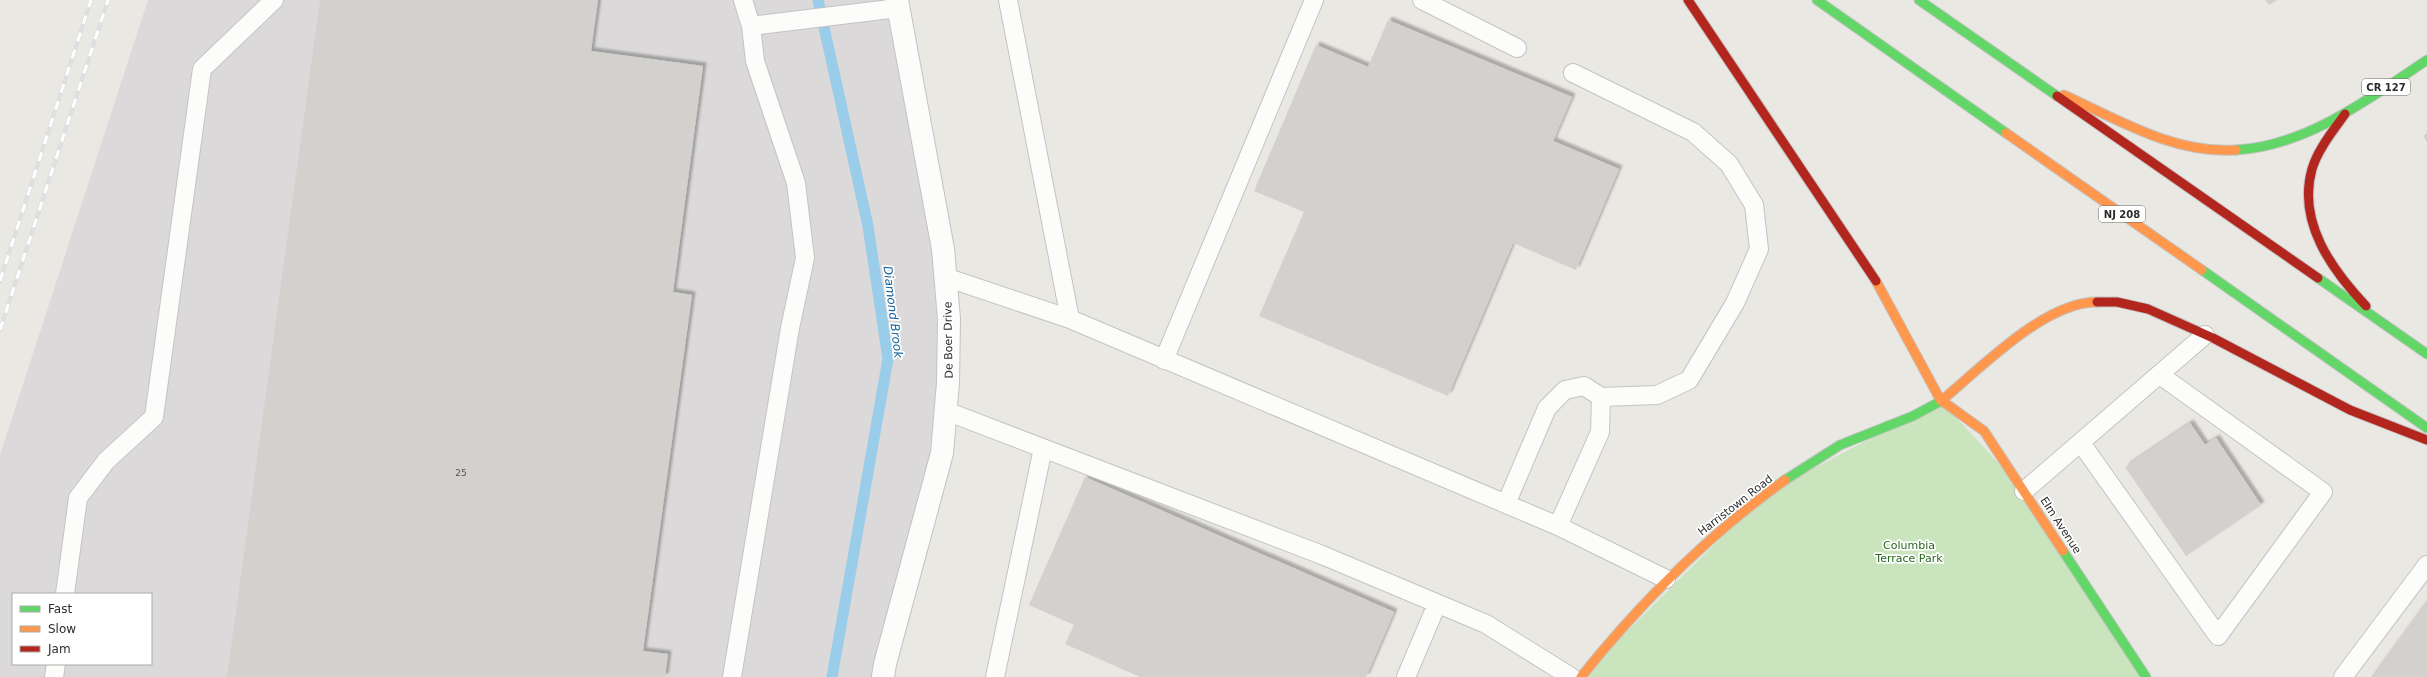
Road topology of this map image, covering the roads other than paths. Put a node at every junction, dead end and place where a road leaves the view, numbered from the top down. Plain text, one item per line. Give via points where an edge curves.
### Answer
1 (274, 0) edge
2 (743, 0) edge
3 (1008, 0) edge
4 (1314, 0) edge
5 (1422, 0) edge
6 (1688, 0) edge
7 (1817, 0) edge
8 (1919, 0) edge
9 (898, 4) edge
10 (750, 26) junction
11 (1517, 48) dead end
12 (2427, 60) edge
13 (1573, 73) dead end
14 (2039, 83) junction
15 (2345, 114) junction
16 (945, 277) junction
17 (1070, 319) junction
18 (2383, 324) junction
19 (2205, 335) junction
20 (2427, 354) edge
21 (1164, 360) junction
22 (2160, 375) junction
23 (1601, 397) junction
24 (1941, 401) junction
25 (946, 411) junction
26 (2427, 428) edge
27 (2427, 440) edge
28 (2081, 443) junction
29 (1043, 448) junction
30 (2024, 491) junction
31 (1506, 504) junction
32 (1558, 526) junction
33 (2425, 570) edge
34 (1666, 579) junction
35 (65, 593) edge
36 (1437, 604) junction
37 (56, 665) edge
38 (54, 677) edge
39 (732, 677) edge
40 (883, 677) edge
41 (995, 677) edge
42 (1406, 677) edge
43 (1571, 677) edge
44 (1581, 677) edge
45 (2146, 677) edge
46 (2343, 677) edge

1 - 35 lane via 202,70 154,417 106,461 78,498
2 - 10 lane
3 - 17 lane
4 - 21 lane
5 - 11 lane
6 - 24 main road via 1882,290
7 - 26 main road, NJ 208
8 - 14 main road
9 - 10 lane via 869,12
9 - 16 street, De Boer Drive via 932,183
10 - 39 lane via 755,61 796,183 805,258 790,328
12 - 15 main road, CR 127
13 - 23 lane via 1693,132 1729,164 1754,205 1759,249 1735,303 1689,380 1657,395
14 - 15 main road via 2184,146 2222,151 2255,148 2297,136
14 - 18 main road
15 - 18 main road via 2324,144 2312,170 2308,203 2315,233 2330,264 2352,292
16 - 17 lane
16 - 25 street, De Boer Drive via 949,319
17 - 21 lane
18 - 20 main road
19 - 22 lane
19 - 24 main road, Harristown Road via 2148,309 2117,302 2088,302 2057,311 2032,326
19 - 27 main road, Harristown Road via 2350,410
21 - 31 lane
22 - 28 lane
22 - 28 lane via 2323,492 2218,636
23 - 31 lane via 1584,386 1565,390 1547,408
23 - 32 lane via 1600,432
24 - 30 main road, Elm Avenue via 1984,431
24 - 34 main road, Harristown Road via 1904,420 1868,431 1831,450 1764,495 1703,544
25 - 29 lane
25 - 40 street, De Boer Drive via 942,453
28 - 30 lane
29 - 36 lane via 1322,555
29 - 41 lane
30 - 45 main road, Elm Avenue
31 - 32 lane
32 - 34 lane
33 - 46 lane
34 - 44 main road, Harristown Road via 1602,649
36 - 42 lane
36 - 43 lane via 1486,624
37 - 38 lane

